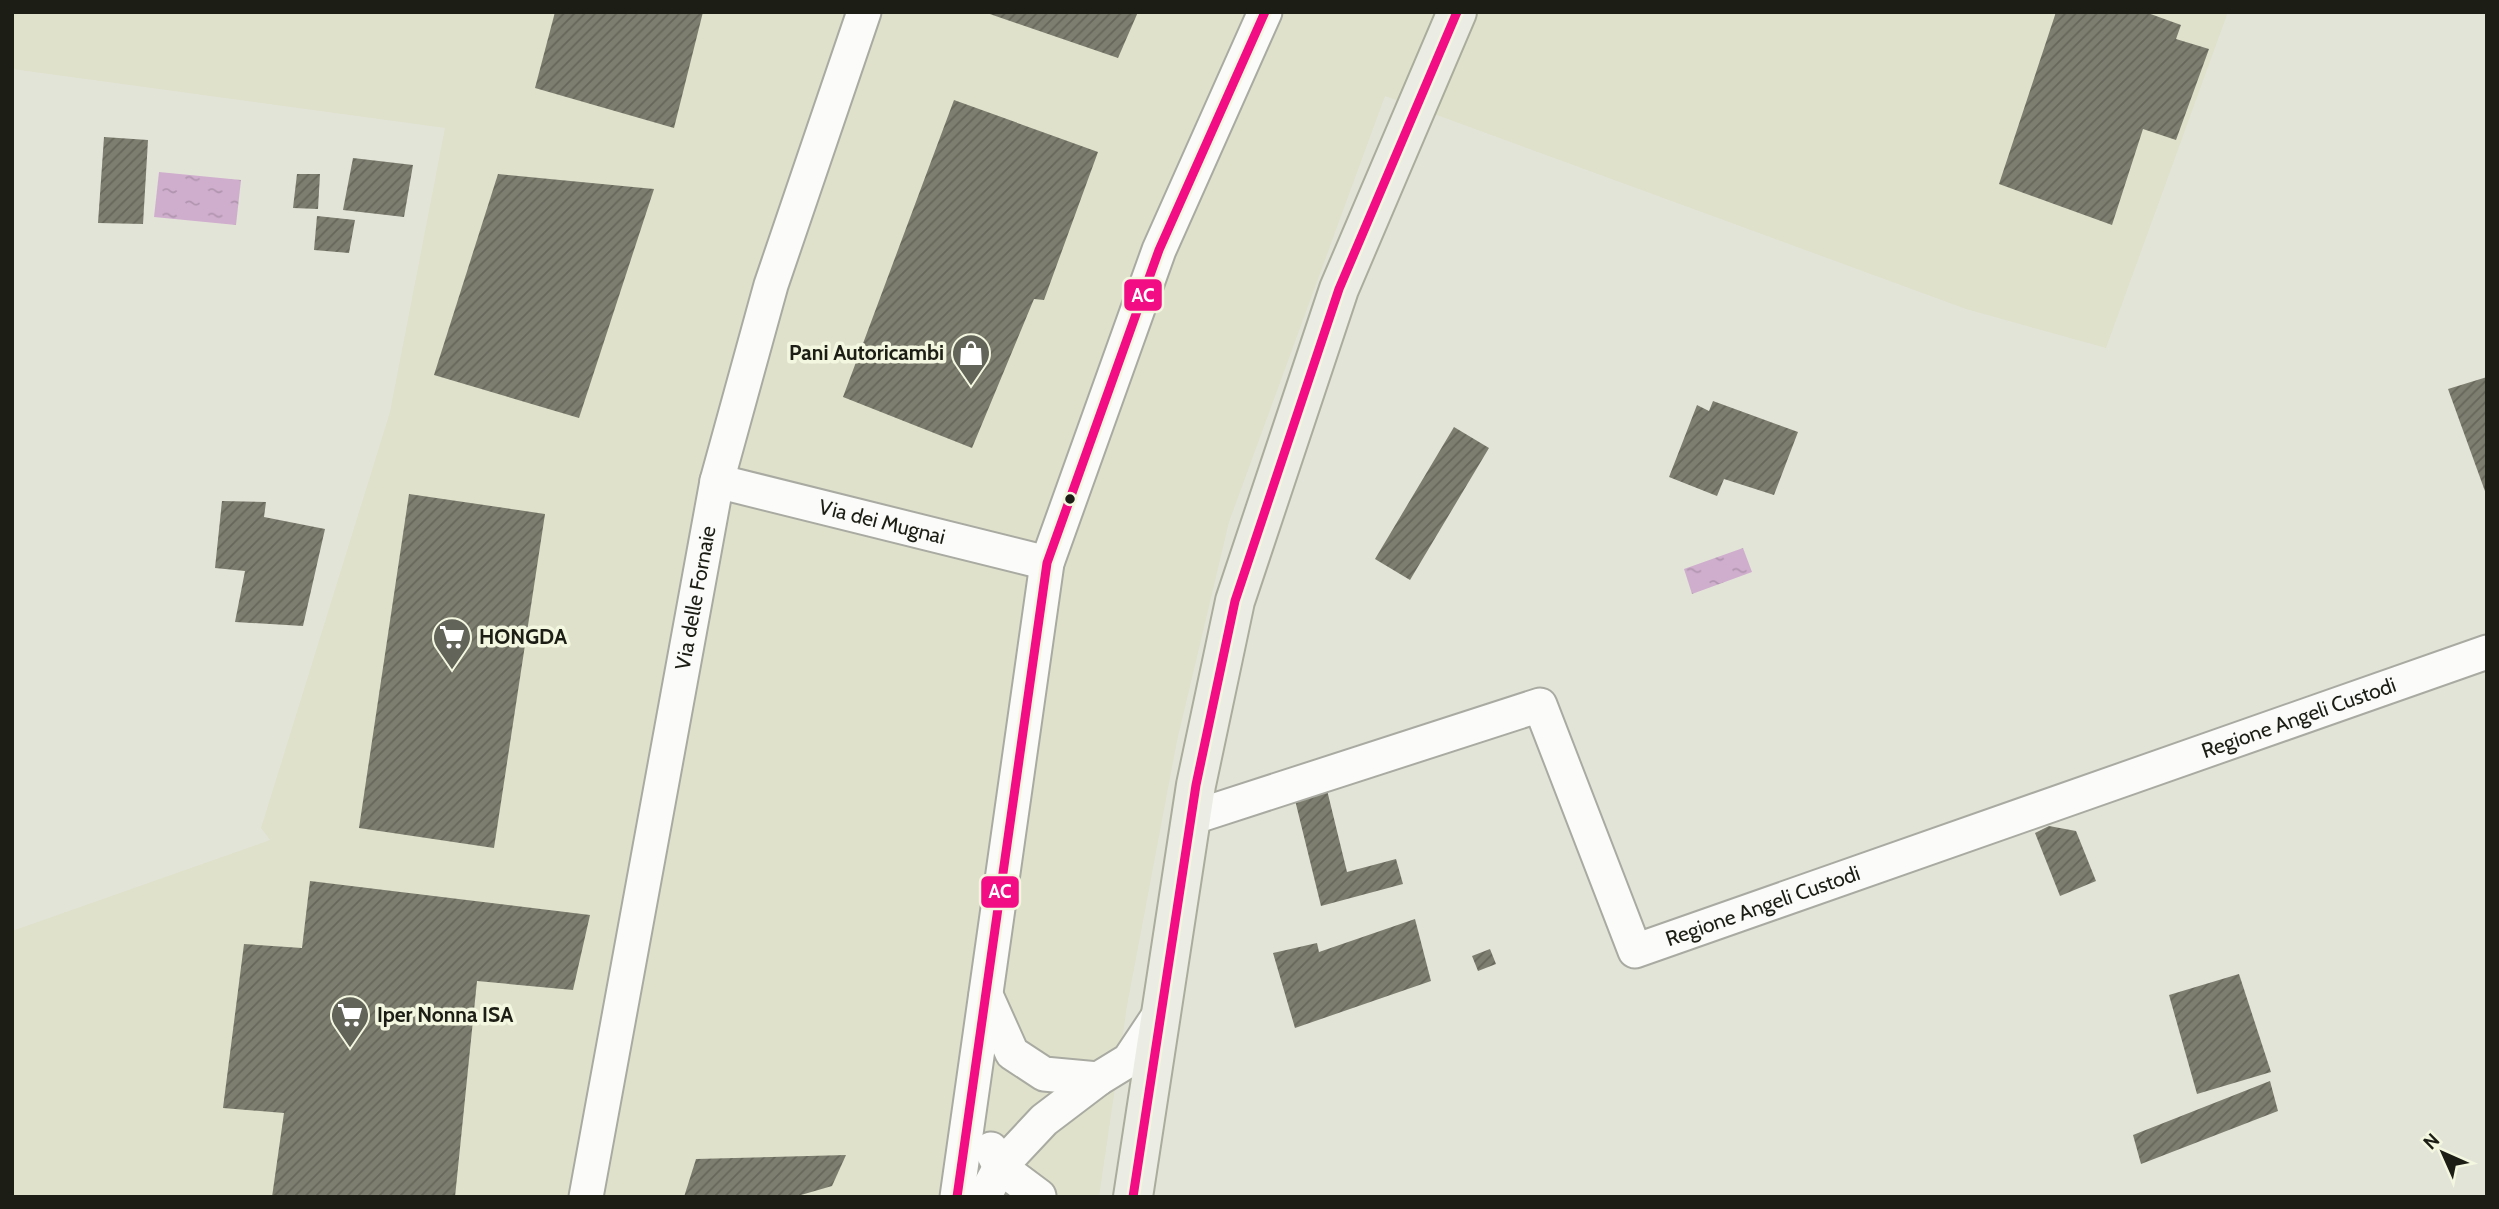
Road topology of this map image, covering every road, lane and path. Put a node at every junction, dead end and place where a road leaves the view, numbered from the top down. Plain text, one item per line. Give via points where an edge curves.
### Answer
1 (864, 12) edge
2 (1265, 12) edge
3 (1457, 12) edge
4 (716, 481) junction
5 (1047, 563) junction
6 (2487, 652) edge
7 (1191, 818) junction
8 (986, 995) junction
9 (1161, 1012) junction
10 (1098, 1079) junction
11 (970, 1110) junction
12 (1000, 1167) junction
13 (586, 1197) edge
14 (957, 1197) edge
15 (984, 1197) edge
16 (1039, 1197) edge
17 (1133, 1197) edge

1 - 4 street, Via delle Fornaie via 771,285
2 - 5 street via 1159,250
3 - 7 main road via 1339,289 1235,601
4 - 5 street, Via dei Mugnai
4 - 13 street, Via delle Fornaie
5 - 8 street
6 - 7 street, Regione Angeli Custodi via 1635,951 1540,705
7 - 9 main road
8 - 10 street via 1012,1053 1044,1074
8 - 11 street
9 - 10 street via 1129,1060
9 - 17 main road
10 - 12 street via 1044,1120
11 - 12 street
11 - 14 street
12 - 15 street
12 - 16 street

